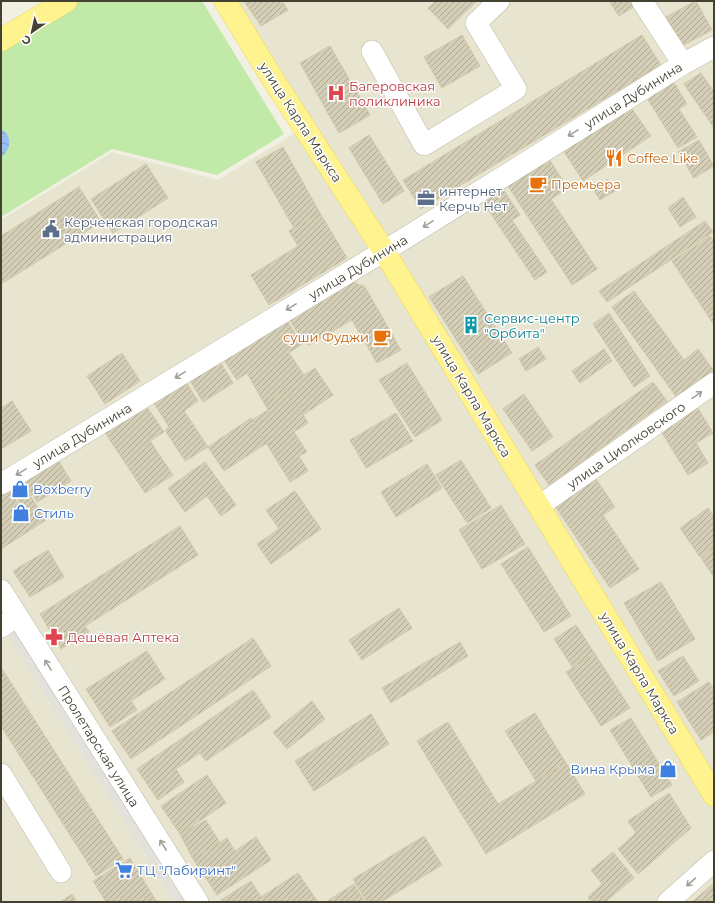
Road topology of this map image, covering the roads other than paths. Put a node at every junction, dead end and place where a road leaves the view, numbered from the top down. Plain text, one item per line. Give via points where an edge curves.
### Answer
1 (66, 1) edge
2 (224, 1) edge
3 (499, 1) edge
4 (642, 1) edge
5 (1, 40) edge
6 (714, 47) edge
7 (372, 51) dead end
8 (683, 64) junction
9 (384, 251) junction
10 (714, 383) edge
11 (1, 484) edge
12 (539, 506) junction
13 (1, 590) edge
14 (9, 622) edge
15 (1, 774) edge
16 (714, 795) edge
17 (714, 861) edge
18 (62, 872) dead end
19 (198, 902) edge
20 (668, 902) edge

1 - 5 main road
2 - 9 main road, улица Карла Маркса
3 - 7 street via 476,23 516,89 424,145
4 - 8 street
6 - 8 street, улица Дубинина
8 -> 9 street, улица Дубинина
9 -> 11 street, улица Дубинина
9 - 12 main road, улица Карла Маркса
12 -> 10 street, улица Циолковского
12 - 16 main road, улица Карла Маркса
13 - 14 street, Пролетарская улица
19 -> 14 street, Пролетарская улица
15 - 18 street
17 -> 20 street

